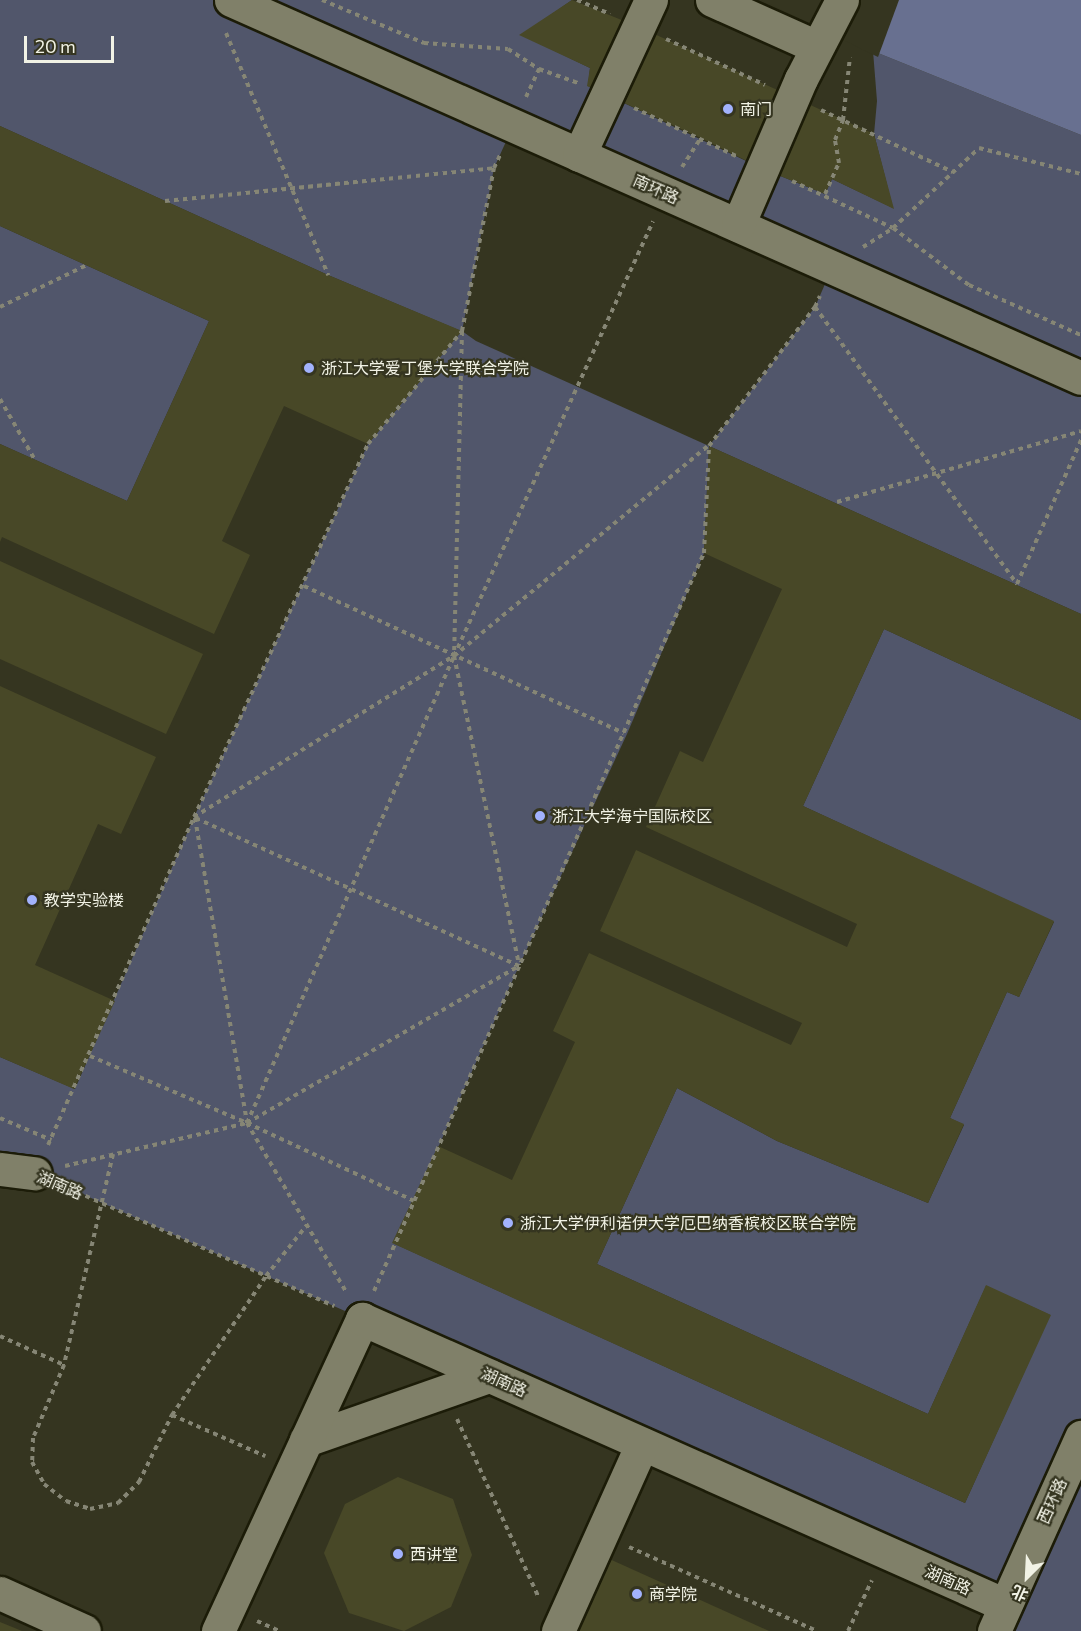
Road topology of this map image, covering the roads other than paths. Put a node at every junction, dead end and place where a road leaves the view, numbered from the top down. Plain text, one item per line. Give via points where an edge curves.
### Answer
1 (651, 0) edge
2 (712, 0) edge
3 (842, 0) edge
4 (228, 16) edge
5 (817, 46) junction
6 (579, 155) junction
7 (738, 225) junction
8 (1081, 378) edge
9 (0, 1169) edge
10 (35, 1173) road end
11 (489, 1376) junction
12 (1081, 1437) edge
13 (642, 1444) junction
14 (299, 1454) junction
15 (0, 1593) edge
16 (999, 1618) edge
17 (84, 1631) edge
18 (218, 1631) edge
19 (558, 1631) edge

1 - 6 street
2 - 5 street
3 - 5 street
4 - 6 street, 南环路 via 513,125
5 - 7 street
6 - 7 street, 南环路
7 - 8 street, 南环路
9 - 10 street, 湖南路
11 - 13 street, 湖南路
11 - 14 street
11 - 14 street, 湖南路 via 362,1319
12 - 16 street, 西环路
13 - 16 street, 湖南路 via 885,1552
13 - 19 street
14 - 18 street
15 - 17 street

